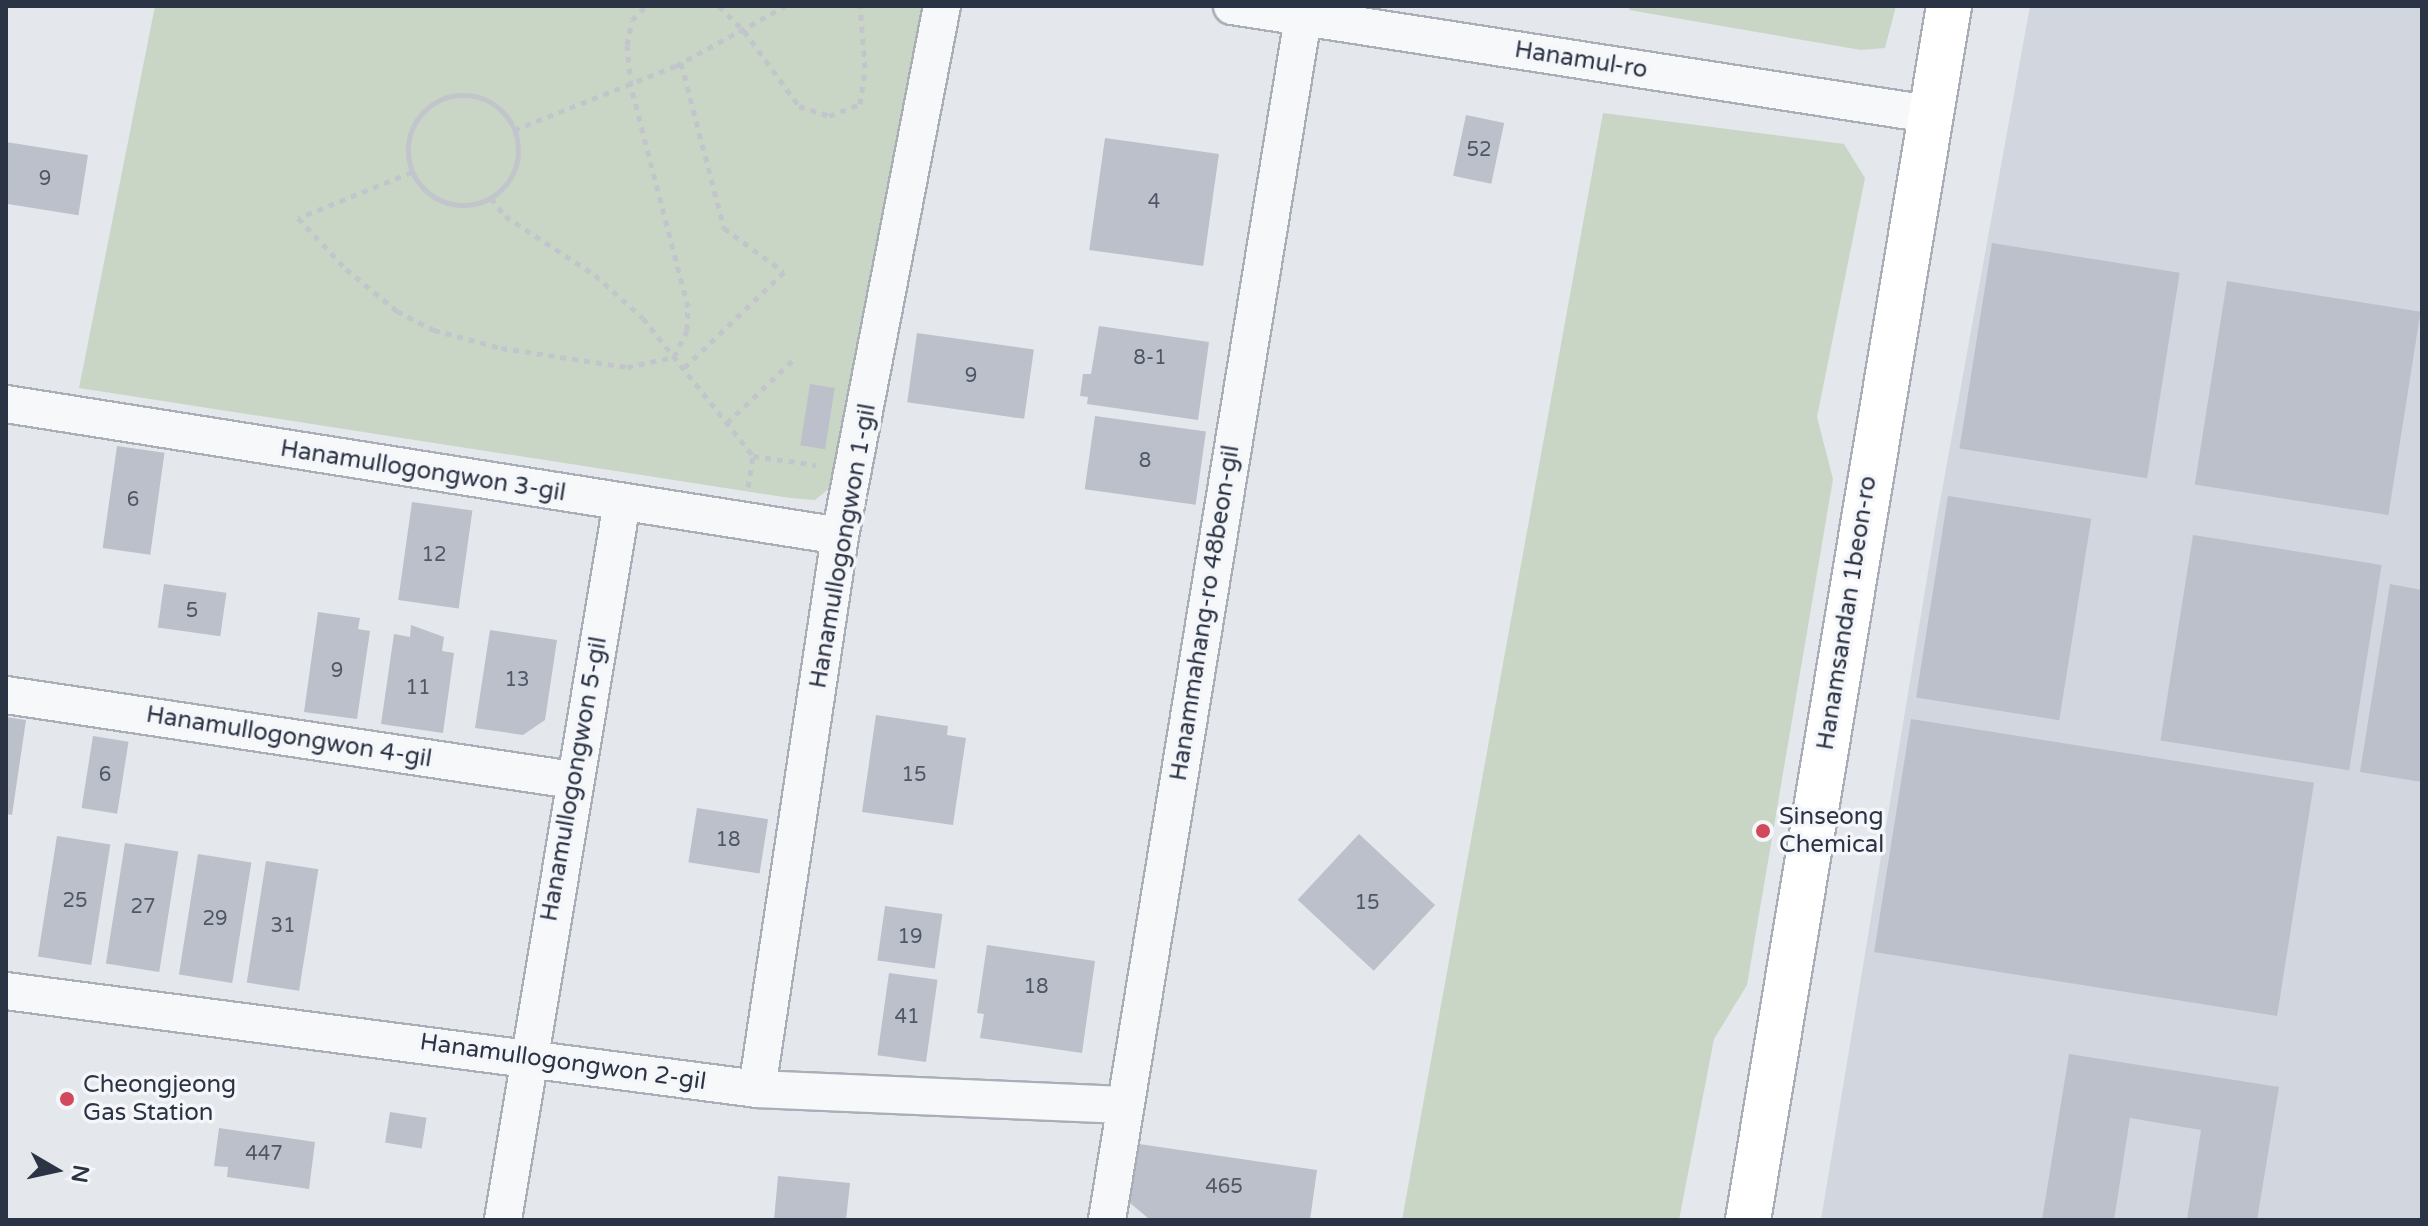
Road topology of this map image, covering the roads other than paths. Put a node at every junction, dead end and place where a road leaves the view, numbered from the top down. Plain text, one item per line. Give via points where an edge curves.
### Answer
1 (942, 6) edge
2 (1232, 6) edge
3 (1949, 6) edge
4 (1304, 12) edge
5 (1929, 114) junction
6 (6, 404) edge
7 (622, 502) junction
8 (840, 536) junction
9 (6, 695) edge
10 (573, 780) junction
11 (6, 991) edge
12 (529, 1056) junction
13 (757, 1089) junction
14 (1123, 1105) junction
15 (503, 1220) edge
16 (1107, 1220) edge
17 (1748, 1220) edge

1 - 8 street, Hanamullogongwon 1-gil via 857,471
2 - 4 street, Hanamul-ro
3 - 5 street, Hanamsandan 1beon-ro
4 - 5 street, Hanamul-ro
4 - 14 street, Hanammahang-ro 48beon-gil
5 - 17 street, Hanamsandan 1beon-ro
6 - 7 street, Hanamullogongwon 3-gil
7 - 8 street, Hanamullogongwon 3-gil
7 - 10 street, Hanamullogongwon 5-gil
8 - 13 street, Hanamullogongwon 1-gil
9 - 10 street, Hanamullogongwon 4-gil
10 - 12 street, Hanamullogongwon 5-gil
11 - 12 street, Hanamullogongwon 2-gil
12 - 13 street, Hanamullogongwon 2-gil
12 - 15 street, Hanamullogongwon 5-gil
13 - 14 street, Hanamullogongwon 2-gil
14 - 16 street, Hanammahang-ro 48beon-gil

